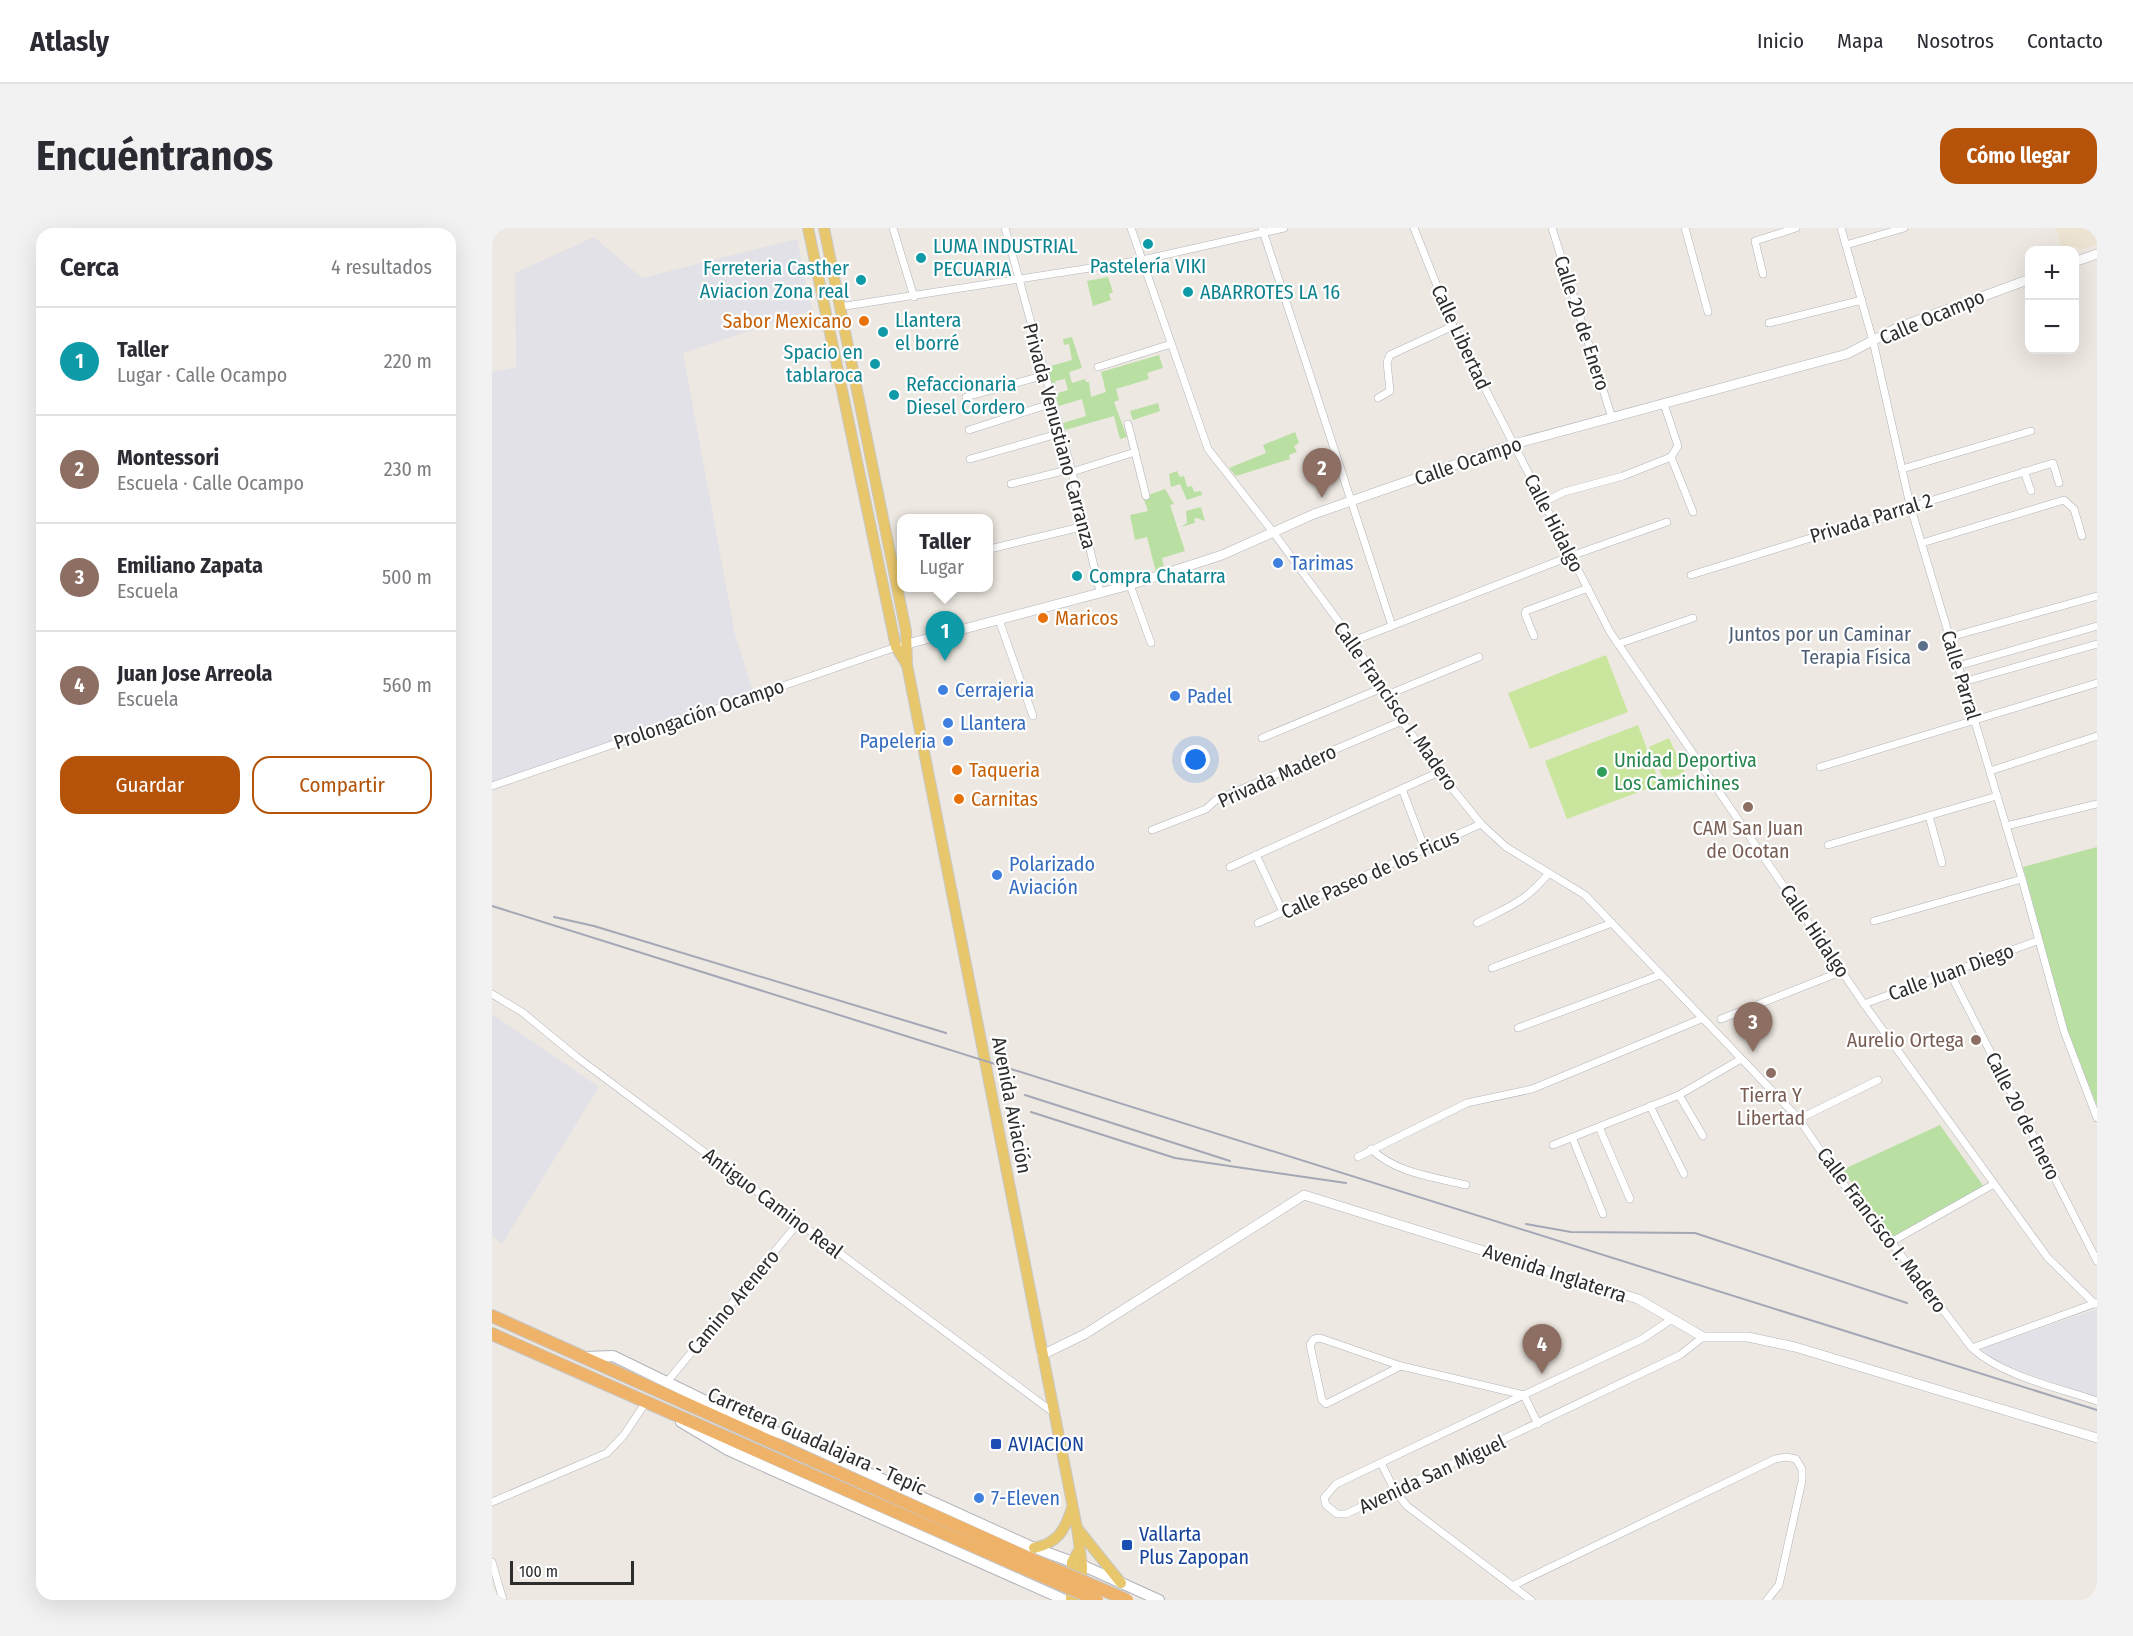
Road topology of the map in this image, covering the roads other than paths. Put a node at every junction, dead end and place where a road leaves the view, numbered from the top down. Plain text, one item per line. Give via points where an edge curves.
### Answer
1 (808, 228) edge
2 (824, 228) edge
3 (893, 228) edge
4 (1005, 228) edge
5 (1131, 228) edge
6 (1284, 228) edge
7 (1414, 228) edge
8 (1552, 228) edge
9 (1685, 228) edge
10 (1796, 228) edge
11 (1841, 228) edge
12 (1904, 228) edge
13 (1263, 231) edge
14 (1846, 244) junction
15 (2097, 254) edge
16 (1142, 260) junction
17 (2079, 260) edge
18 (1763, 274) dead end
19 (1018, 281) junction
20 (2025, 281) edge
21 (914, 297) junction
22 (1862, 300) junction
23 (839, 308) junction
24 (1708, 312) dead end
25 (1769, 323) dead end
26 (1453, 326) junction
27 (1873, 341) junction
28 (1171, 344) junction
29 (1098, 367) dead end
30 (1045, 375) junction
31 (966, 397) dead end
32 (1378, 398) dead end
33 (1053, 403) junction
34 (1664, 404) junction
35 (1612, 418) junction
36 (1128, 424) dead end
37 (969, 430) dead end
38 (2031, 431) dead end
39 (1061, 433) junction
40 (1514, 444) junction
41 (1135, 452) junction
42 (1671, 457) junction
43 (970, 459) dead end
44 (1902, 469) junction
45 (1072, 470) junction
46 (2025, 471) junction
47 (2059, 483) dead end
48 (1011, 484) dead end
49 (2031, 491) dead end
50 (1146, 496) dead end
51 (1351, 501) junction
52 (1544, 502) junction
53 (1910, 505) junction
54 (1693, 512) dead end
55 (1667, 522) dead end
56 (1085, 526) junction
57 (1273, 532) junction
58 (2082, 536) dead end
59 (1922, 543) junction
60 (993, 548) edge
61 (1571, 556) junction
62 (1691, 575) dead end
63 (1130, 585) junction
64 (1588, 588) junction
65 (1100, 592) junction
66 (2097, 596) edge
67 (1692, 618) dead end
68 (999, 620) junction
69 (1392, 626) junction
70 (2097, 626) edge
71 (1534, 636) dead end
72 (1950, 637) junction
73 (1353, 641) junction
74 (1150, 643) dead end
75 (907, 644) junction
76 (1618, 644) junction
77 (2097, 644) edge
78 (896, 647) junction
79 (1479, 657) dead end
80 (907, 665) junction
81 (1958, 666) junction
82 (1963, 682) junction
83 (2097, 683) edge
84 (1382, 688) junction
85 (1387, 695) junction
86 (1033, 716) dead end
87 (1974, 718) junction
88 (1402, 722) junction
89 (2097, 736) edge
90 (1262, 738) dead end
91 (1820, 767) dead end
92 (1990, 771) junction
93 (1439, 772) junction
94 (492, 786) edge
95 (1402, 789) junction
96 (1997, 796) junction
97 (2097, 804) edge
98 (1929, 816) junction
99 (1481, 824) junction
100 (2006, 826) junction
101 (1152, 830) dead end
102 (1828, 845) dead end
103 (1425, 849) junction
104 (1256, 855) junction
105 (1942, 863) dead end
106 (1230, 867) dead end
107 (1549, 873) junction
108 (2022, 879) junction
109 (1283, 912) junction
110 (1874, 921) dead end
111 (1477, 923) dead end
112 (1612, 923) junction
113 (1258, 924) dead end
114 (2037, 941) junction
115 (1492, 968) dead end
116 (1843, 971) junction
117 (1949, 971) junction
118 (1660, 975) junction
119 (492, 994) edge
120 (1864, 1004) junction
121 (1701, 1019) junction
122 (1721, 1019) dead end
123 (1518, 1028) dead end
124 (1741, 1059) junction
125 (1878, 1080) dead end
126 (1679, 1095) junction
127 (1650, 1106) junction
128 (2097, 1118) edge
129 (1799, 1119) junction
130 (1599, 1126) junction
131 (1703, 1136) dead end
132 (1572, 1137) junction
133 (1553, 1145) dead end
134 (1371, 1149) junction
135 (1358, 1157) dead end
136 (1684, 1174) dead end
137 (1994, 1184) junction
138 (1466, 1185) dead end
139 (1630, 1199) dead end
140 (1603, 1214) dead end
141 (799, 1222) junction
142 (1891, 1242) junction
143 (2097, 1261) edge
144 (2096, 1303) edge
145 (492, 1316) edge
146 (1672, 1319) junction
147 (492, 1334) edge
148 (1703, 1337) junction
149 (1972, 1348) junction
150 (1042, 1355) junction
151 (582, 1358) junction
152 (1401, 1366) junction
153 (667, 1382) junction
154 (1524, 1395) junction
155 (2097, 1401) edge
156 (646, 1402) junction
157 (658, 1408) junction
158 (1054, 1413) junction
159 (1538, 1424) junction
160 (2097, 1438) edge
161 (1381, 1463) junction
162 (1395, 1491) junction
163 (492, 1502) edge
164 (1072, 1507) junction
165 (1077, 1528) junction
166 (1030, 1558) junction
167 (492, 1562) edge
168 (1077, 1564) junction
169 (1018, 1580) junction
170 (1121, 1583) junction
171 (1512, 1586) junction
172 (1146, 1594) junction
173 (503, 1600) edge
174 (1065, 1600) edge
175 (1071, 1600) edge
176 (1081, 1600) edge
177 (1097, 1600) edge
178 (1125, 1600) edge
179 (1159, 1600) edge
180 (1531, 1600) edge
181 (1767, 1600) edge

1 - 78 main road, Avenida Aviación
2 - 23 main road, Avenida Aviación
3 - 21 street
4 - 19 street, Privada Venustiano Carranza
5 - 16 street, Calle Francisco I. Madero
6 - 13 street
7 - 26 street, Calle Libertad
8 - 35 street, Calle 20 de Enero
9 - 24 street
10 - 18 street via 1755,241
11 - 14 street, Calle Parral
12 - 14 street
13 - 16 street
13 - 51 street
14 - 22 street, Calle Parral
15 - 17 street
16 - 19 street
16 - 28 street, Calle Francisco I. Madero
19 - 21 street
19 - 30 street, Privada Venustiano Carranza
20 - 27 street, Calle Ocampo via 1897,328
21 - 23 street
22 - 25 street
22 - 27 street, Calle Parral
23 - 75 main road, Avenida Aviación
26 - 32 street via 1390,355 1386,362 1390,391
26 - 40 street, Calle Libertad
27 - 34 street, Calle Ocampo via 1847,354
27 - 44 street, Calle Parral
28 - 29 street
28 - 57 street, Calle Francisco I. Madero via 1208,449
30 - 31 street
30 - 33 street, Privada Venustiano Carranza
33 - 37 street
33 - 39 street, Privada Venustiano Carranza
34 - 35 street, Calle Ocampo
34 - 42 street via 1678,446
35 - 40 street, Calle Ocampo
36 - 41 street
38 - 44 street, Privada Parral 2
39 - 43 street
39 - 45 street, Privada Venustiano Carranza
40 - 51 street, Calle Ocampo
40 - 52 street, Calle Hidalgo
41 - 45 street
41 - 50 street
42 - 52 street
42 - 54 street
44 - 53 street, Calle Parral
45 - 48 street
45 - 56 street, Privada Venustiano Carranza
46 - 47 street, Privada Parral 2 via 2053,463
46 - 49 street
46 - 53 street, Privada Parral 2
51 - 57 street, Calle Ocampo
51 - 69 street
52 - 61 street, Calle Hidalgo
53 - 59 street, Calle Parral
53 - 62 street, Privada Parral 2
55 - 61 street
56 - 60 street
56 - 65 street, Privada Venustiano Carranza
57 - 63 street, Calle Ocampo via 1230,552
57 - 73 street, Calle Francisco I. Madero
58 - 59 street via 2074,509 2064,500
59 - 72 street, Calle Parral
61 - 64 street, Calle Hidalgo
61 - 69 street
63 - 65 street, Calle Ocampo
63 - 74 street
64 - 71 street via 1530,609 1525,614
64 - 76 street, Calle Hidalgo
65 - 68 street, Calle Ocampo
66 - 72 street
67 - 76 street
68 - 75 street, Calle Ocampo
68 - 86 street
69 - 73 street
70 - 81 street
72 - 81 street, Calle Parral
73 - 84 street, Calle Francisco I. Madero
75 - 78 street, Prolongación Ocampo
75 - 80 main road, Avenida Aviación
76 - 116 street, Calle Hidalgo
77 - 82 street
78 - 80 main road, Avenida Aviación
78 - 94 street, Prolongación Ocampo
79 - 85 street
80 - 150 main road, Avenida Aviación
81 - 82 street, Calle Parral
82 - 87 street, Calle Parral
83 - 87 street
84 - 85 street, Calle Francisco I. Madero
84 - 90 street
85 - 88 street, Calle Francisco I. Madero
87 - 91 street
87 - 92 street, Calle Parral
88 - 93 street, Calle Francisco I. Madero
88 - 101 street, Privada Madero
89 - 92 street
92 - 96 street, Calle Parral
93 - 95 street
93 - 99 street, Calle Francisco I. Madero
95 - 103 street
95 - 104 street
96 - 98 street
96 - 100 street, Calle Parral
97 - 100 street
98 - 102 street
98 - 105 street
99 - 103 street, Calle Paseo de los Ficus
99 - 107 street, Calle Francisco I. Madero via 1506,847
100 - 108 street, Calle Parral
103 - 109 street, Calle Paseo de los Ficus
104 - 106 street
104 - 109 street
107 - 111 street via 1517,905
107 - 112 street, Calle Francisco I. Madero via 1585,895
108 - 110 street
108 - 114 street, Calle Parral
109 - 113 street, Calle Paseo de los Ficus
112 - 115 street
112 - 118 street, Calle Francisco I. Madero
114 - 117 street, Calle Juan Diego
114 - 128 street, Calle Parral via 2064,1031
116 - 120 street, Calle Hidalgo
116 - 122 street
117 - 120 street, Calle Juan Diego
117 - 143 street, Calle 20 de Enero
118 - 121 street, Calle Francisco I. Madero
118 - 123 street
119 - 141 street, Antiguo Camino Real via 522,1012
120 - 137 street, Calle Hidalgo
121 - 124 street, Calle Francisco I. Madero
121 - 134 street via 1532,1089 1467,1102
124 - 126 street
124 - 129 street, Calle Francisco I. Madero
125 - 129 street
126 - 127 street
126 - 131 street
127 - 130 street
127 - 136 street
129 - 142 street, Calle Francisco I. Madero via 1841,1181
130 - 132 street
130 - 139 street
132 - 133 street
132 - 140 street
134 - 135 street
134 - 138 street via 1395,1167
137 - 142 street
137 - 144 street, Calle Hidalgo via 2048,1258
141 - 153 street, Camino Arenero
141 - 158 street, Antiguo Camino Real
142 - 149 street, Calle Francisco I. Madero
144 - 149 street
145 - 151 highway, Carretera Guadalajara - Tepic
146 - 148 street, Avenida Inglaterra
146 - 150 street, Avenida Inglaterra via 1638,1299 1304,1195 1085,1334
146 - 154 street, Avenida San Miguel via 1642,1339
147 - 156 highway, Carretera Guadalajara - Tepic
148 - 159 street, Avenida San Miguel via 1680,1355
148 - 160 street via 1748,1336 1795,1347
149 - 155 street, Calle Francisco I. Madero via 2000,1367
150 - 158 main road, Avenida Aviación
151 - 153 main road via 613,1356
151 - 166 highway, Carretera Guadalajara - Tepic
152 - 152 street via 1320,1338 1310,1344 1326,1404
152 - 154 street
153 - 166 main road via 753,1424 785,1435
154 - 159 street
154 - 161 street, Avenida San Miguel
156 - 157 highway, Carretera Guadalajara - Tepic
156 - 163 street via 607,1453
157 - 166 highway, Carretera Guadalajara - Tepic
157 - 169 main road via 728,1450
158 - 164 main road, Avenida Aviación
159 - 162 street, Avenida San Miguel
161 - 162 street
161 - 162 street, Avenida San Miguel via 1329,1489 1324,1498 1326,1505 1337,1514 1346,1514
162 - 171 street via 1407,1506
164 - 165 main road, Avenida Aviación
164 - 166 main road via 1060,1535
165 - 168 main road, Avenida Aviación
165 - 170 main road
166 - 168 main road
166 - 169 main road via 1038,1558 1036,1566
166 - 177 highway, Carretera Guadalajara - Tepic, bridge
166 - 178 highway, Carretera Guadalajara - Tepic, bridge
167 - 173 street
168 - 170 main road
168 - 175 main road, Avenida Aviación
168 - 176 main road, Avenida Aviación
169 - 174 main road
170 - 172 main road
171 - 180 street
171 - 181 street via 1786,1457 1796,1459 1802,1481 1779,1585
172 - 178 main road via 1133,1593
172 - 179 main road

